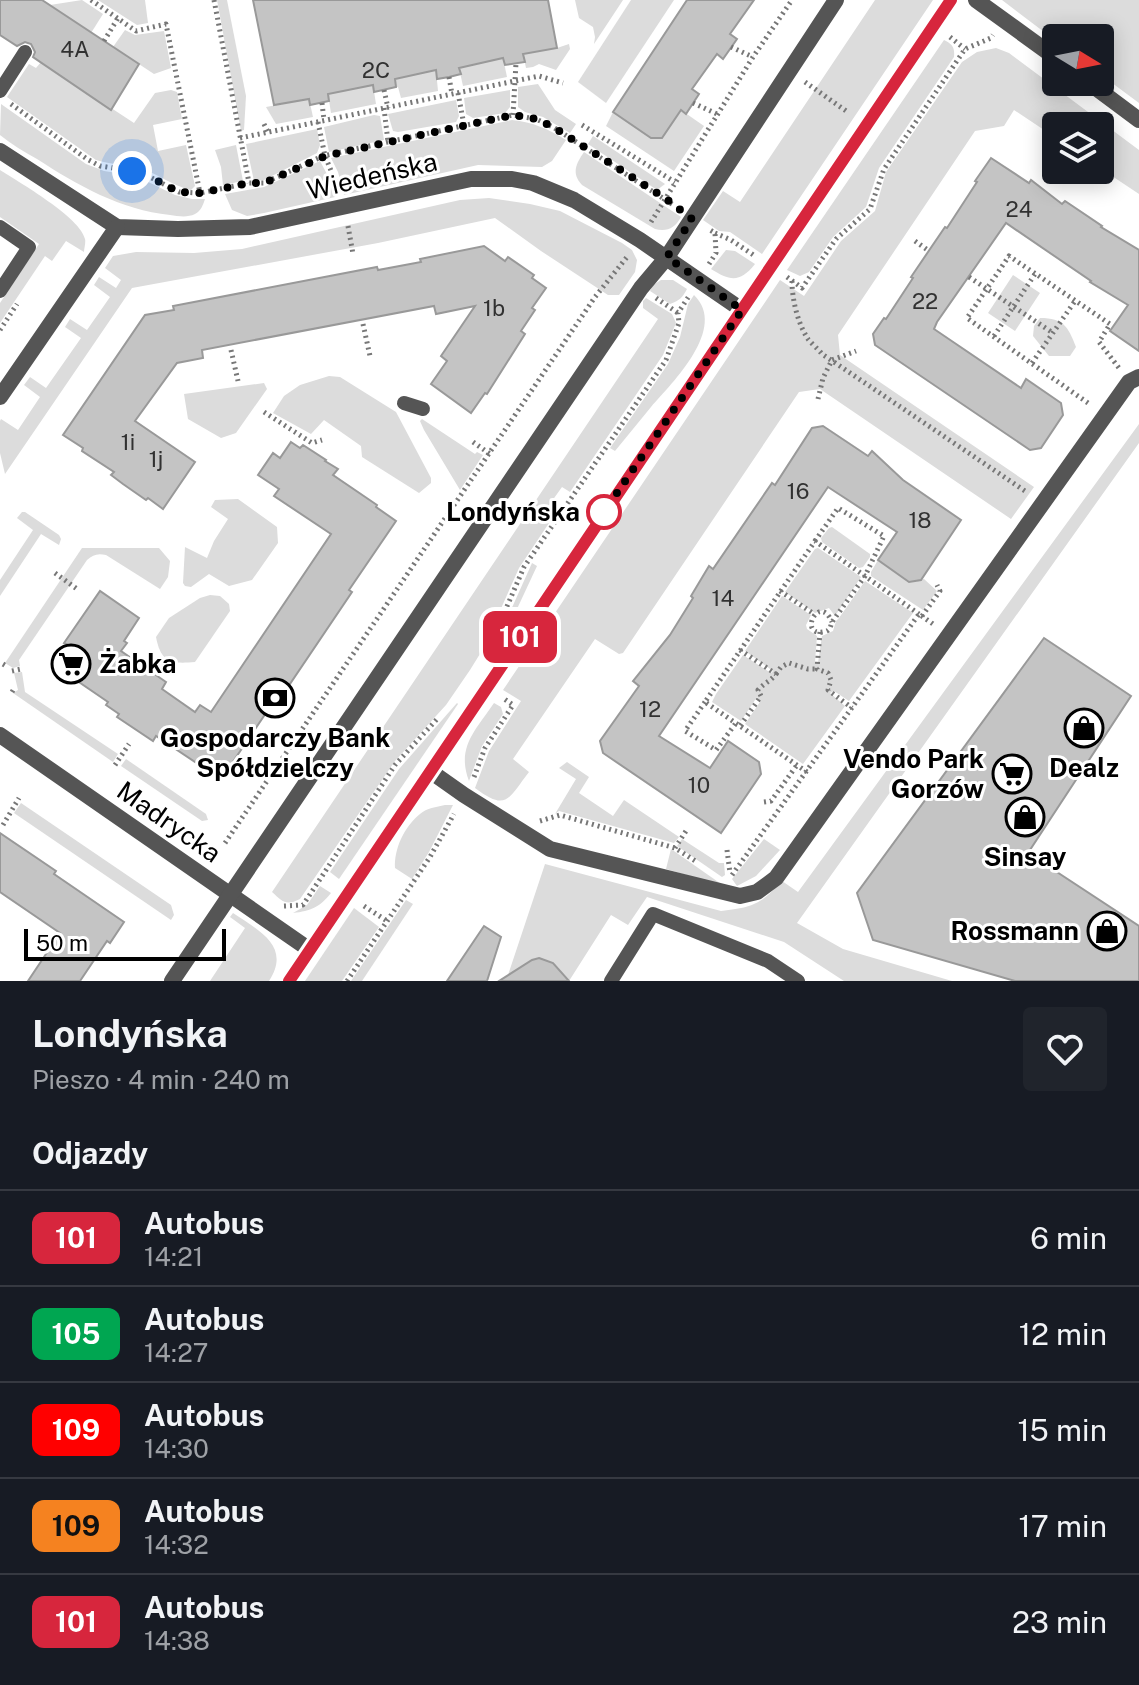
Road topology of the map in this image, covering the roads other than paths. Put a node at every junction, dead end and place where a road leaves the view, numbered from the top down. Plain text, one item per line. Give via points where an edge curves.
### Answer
1 (836, 0) edge
2 (951, 0) edge
3 (976, 0) edge
4 (1042, 48) edge
5 (25, 52) dead end
6 (0, 93) edge
7 (1107, 96) edge
8 (1139, 120) edge
9 (0, 151) edge
10 (0, 227) edge
11 (117, 227) junction
12 (667, 257) junction
13 (0, 291) edge
14 (742, 310) junction
15 (1134, 379) edge
16 (0, 397) edge
17 (404, 403) dead end
18 (423, 409) dead end
19 (0, 735) edge
20 (430, 771) junction
21 (231, 895) junction
22 (310, 950) junction
23 (172, 981) edge
24 (289, 981) edge
25 (611, 981) edge
26 (798, 981) edge

1 - 12 street
2 - 14 street
3 - 4 street
5 - 6 lane
7 - 8 street
9 - 11 street
10 - 13 lane via 29,247
11 - 12 street, Wiedeńska via 250,227 450,182 491,178 554,190
11 - 16 street
12 - 14 street, Wiedeńska
12 - 21 street
14 - 20 street
15 - 20 street via 776,878 757,892 740,896 725,884 550,849
17 - 18 lane
19 - 21 street, Madrycka
20 - 22 street
21 - 22 street, Madrycka
21 - 23 street
22 - 24 street
25 - 26 lane via 653,914 768,961

